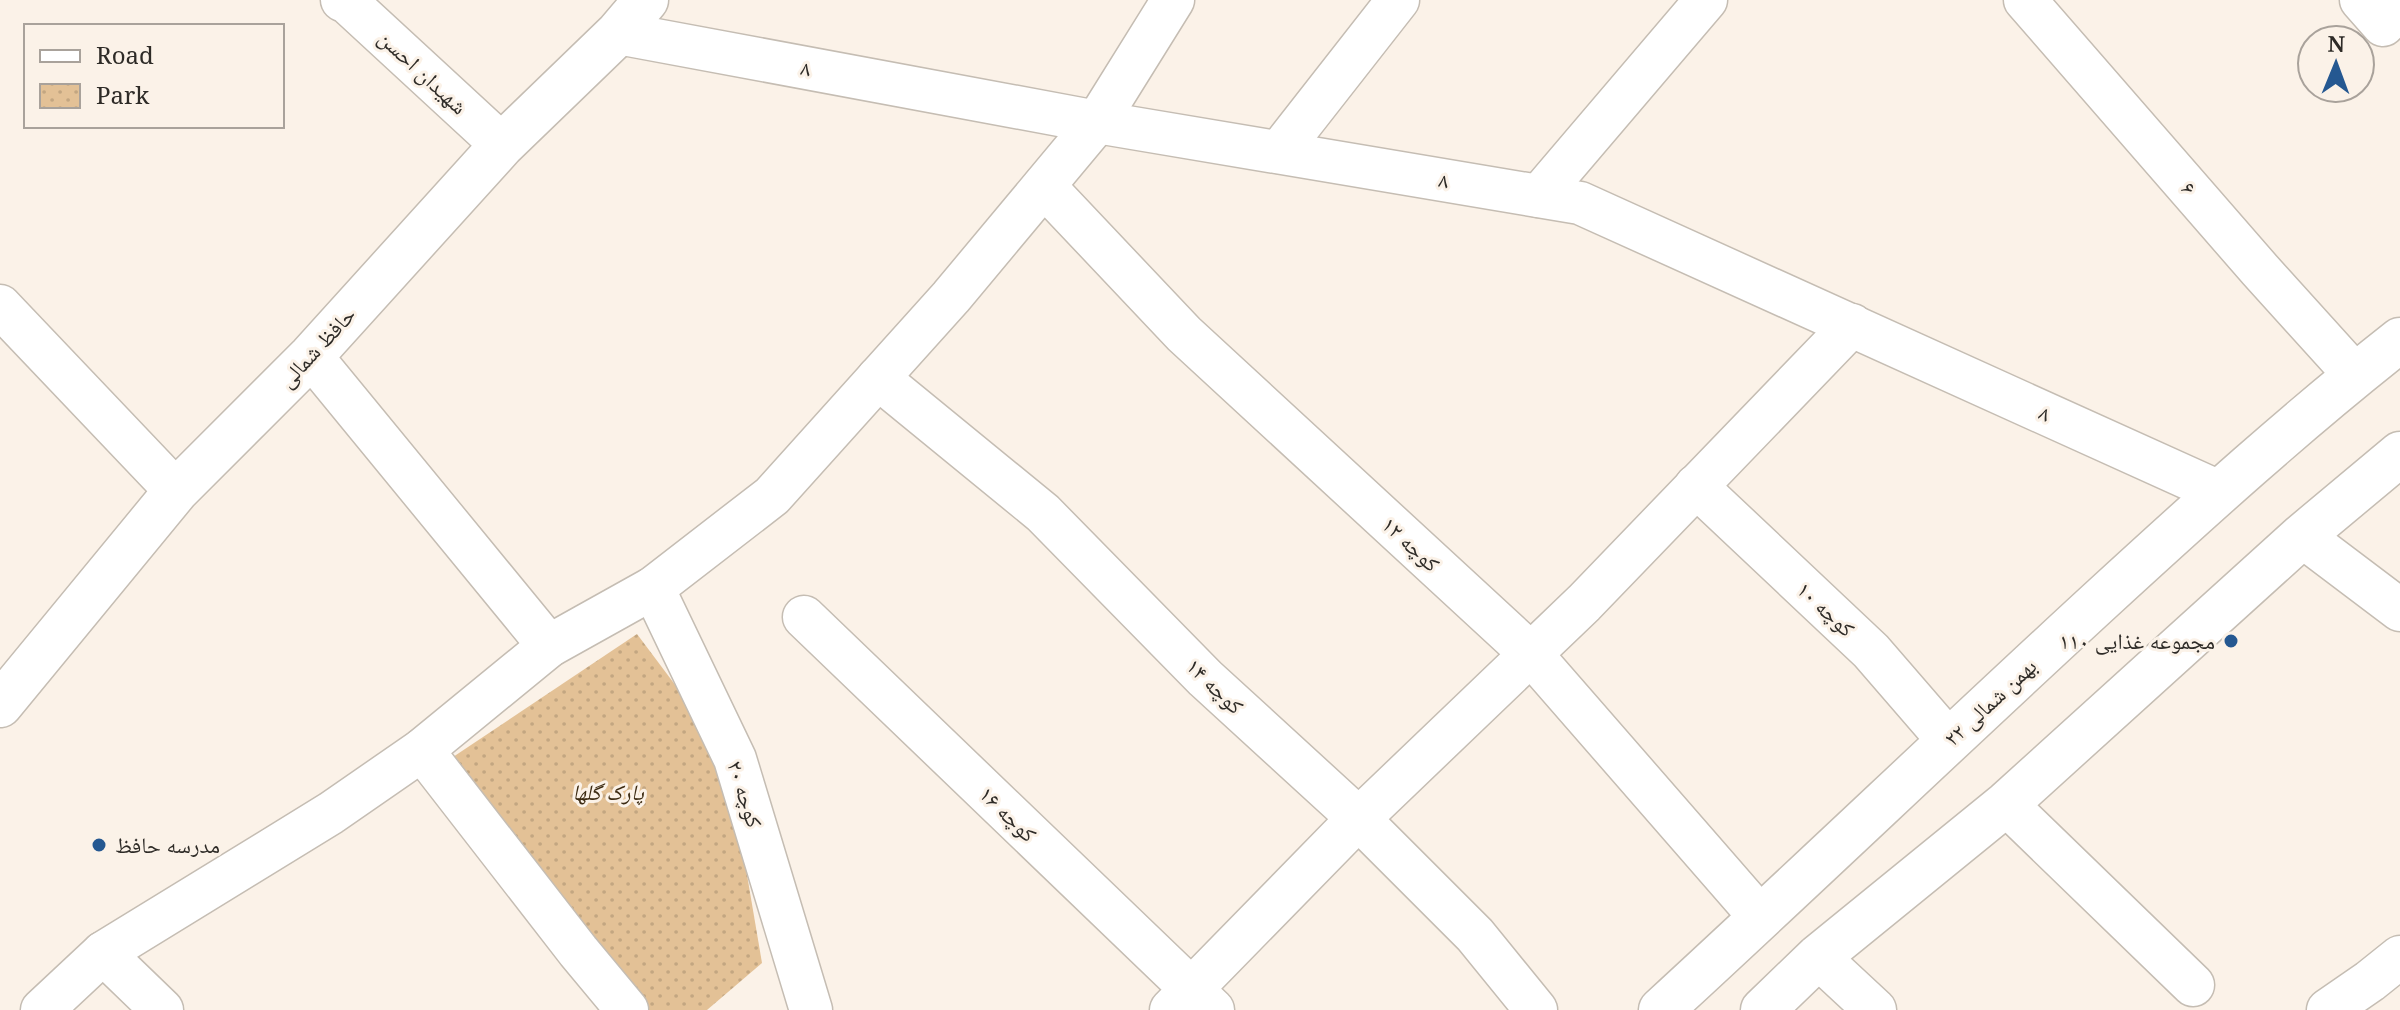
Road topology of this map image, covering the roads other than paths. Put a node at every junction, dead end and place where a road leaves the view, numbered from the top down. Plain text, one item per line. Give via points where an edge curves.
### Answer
1 (342, 0) edge
2 (646, 0) edge
3 (1173, 0) edge
4 (1398, 0) edge
5 (1706, 0) edge
6 (2025, 0) edge
7 (2361, 0) edge
8 (2400, 9) edge
9 (618, 33) junction
10 (1097, 122) junction
11 (502, 145) junction
12 (1279, 152) junction
13 (1044, 186) junction
14 (1539, 196) junction
15 (0, 306) edge
16 (1852, 325) junction
17 (2400, 340) edge
18 (311, 356) junction
19 (2355, 375) junction
20 (878, 378) junction
21 (2400, 454) edge
22 (1696, 486) junction
23 (176, 491) junction
24 (2219, 492) junction
25 (2302, 536) junction
26 (653, 588) junction
27 (2400, 610) edge
28 (804, 617) dead end
29 (549, 646) junction
30 (1531, 654) junction
31 (4, 693) edge
32 (1948, 740) junction
33 (422, 750) junction
34 (2006, 804) junction
35 (1359, 819) junction
36 (1761, 918) junction
37 (103, 953) junction
38 (1818, 957) junction
39 (2400, 957) edge
40 (2193, 985) dead end
41 (798, 1002) edge
42 (1192, 1003) edge
43 (42, 1010) edge
44 (162, 1010) edge
45 (627, 1010) edge
46 (1536, 1010) edge
47 (1661, 1010) edge
48 (1763, 1010) edge
49 (1875, 1010) edge
50 (2328, 1010) edge

1 - 11 street, شهیدان احسن
2 - 9 main road, حافظ شمالی
3 - 10 street
4 - 12 street
5 - 14 street
6 - 19 street, ۶
7 - 8 street via 2383,25
9 - 10 street, ۸
9 - 11 main road, حافظ شمالی
10 - 12 street, ۸
10 - 13 street
11 - 18 main road, حافظ شمالی
12 - 14 street, ۸
13 - 20 street
13 - 30 street, کوچه ۱۲ via 1184,334
14 - 16 street, ۸ via 1580,203
15 - 23 street
16 - 22 street
16 - 24 street, ۸
17 - 19 main road, ۲۲ بهمن شمالی
18 - 23 main road, حافظ شمالی
18 - 29 street
19 - 24 main road, ۲۲ بهمن شمالی
20 - 26 street via 772,496
20 - 35 street, کوچه ۱۴ via 1043,513 1205,678
21 - 25 main road
22 - 30 street
22 - 32 street, کوچه ۱۰ via 1871,651
23 - 31 main road, حافظ شمالی
24 - 32 main road, ۲۲ بهمن شمالی
25 - 27 street
25 - 34 main road
26 - 29 street
26 - 41 street, کوچه ۲۰ via 735,759
28 - 42 street, کوچه ۱۶
29 - 33 street
30 - 35 street
30 - 36 street, کوچه ۱۲
32 - 36 main road, ۲۲ بهمن شمالی
33 - 37 street via 331,813
33 - 45 street
34 - 38 main road
34 - 40 street
35 - 42 street
35 - 46 street, کوچه ۱۴ via 1475,935
36 - 47 main road, ۲۲ بهمن شمالی
37 - 43 street
37 - 44 street
38 - 48 main road
38 - 49 street
39 - 50 street

